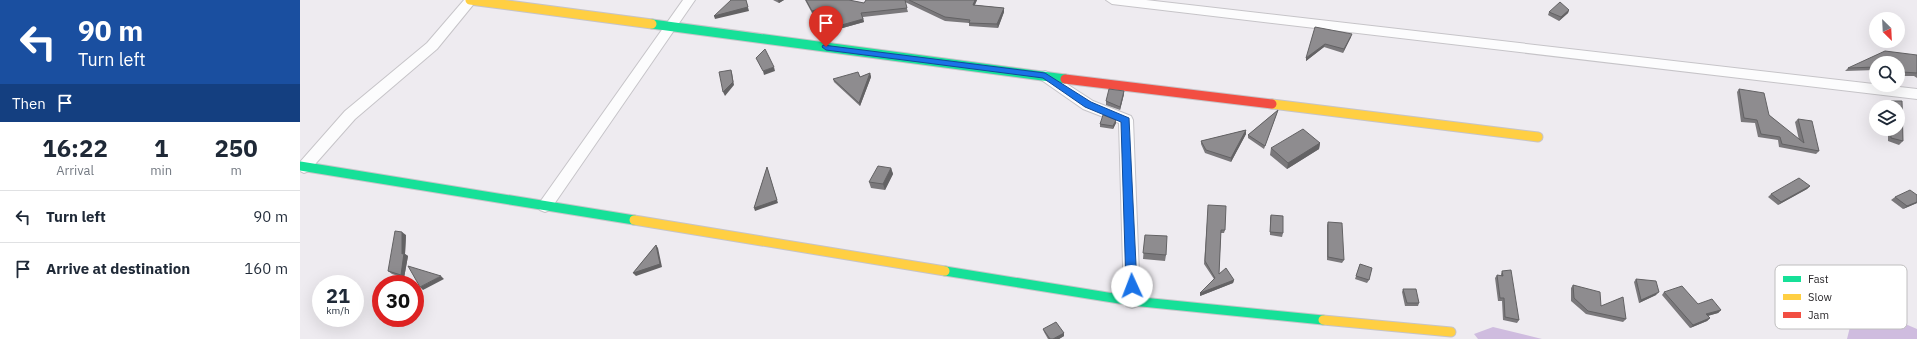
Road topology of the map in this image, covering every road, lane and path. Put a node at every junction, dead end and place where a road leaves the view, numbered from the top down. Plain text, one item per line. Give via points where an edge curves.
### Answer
1 (471, 0) edge
2 (689, 0) edge
3 (1112, 0) edge
4 (670, 27) junction
5 (1045, 76) junction
6 (1917, 94) edge
7 (1538, 137) dead end
8 (302, 167) edge
9 (545, 206) junction
10 (1132, 301) junction
11 (1451, 332) dead end

1 - 4 street
1 - 8 street via 432,46 350,115
2 - 4 street
3 - 6 street
4 - 5 street
4 - 9 street
5 - 7 street
5 - 10 street via 1088,104 1126,120
8 - 9 street
9 - 10 street
10 - 11 street

